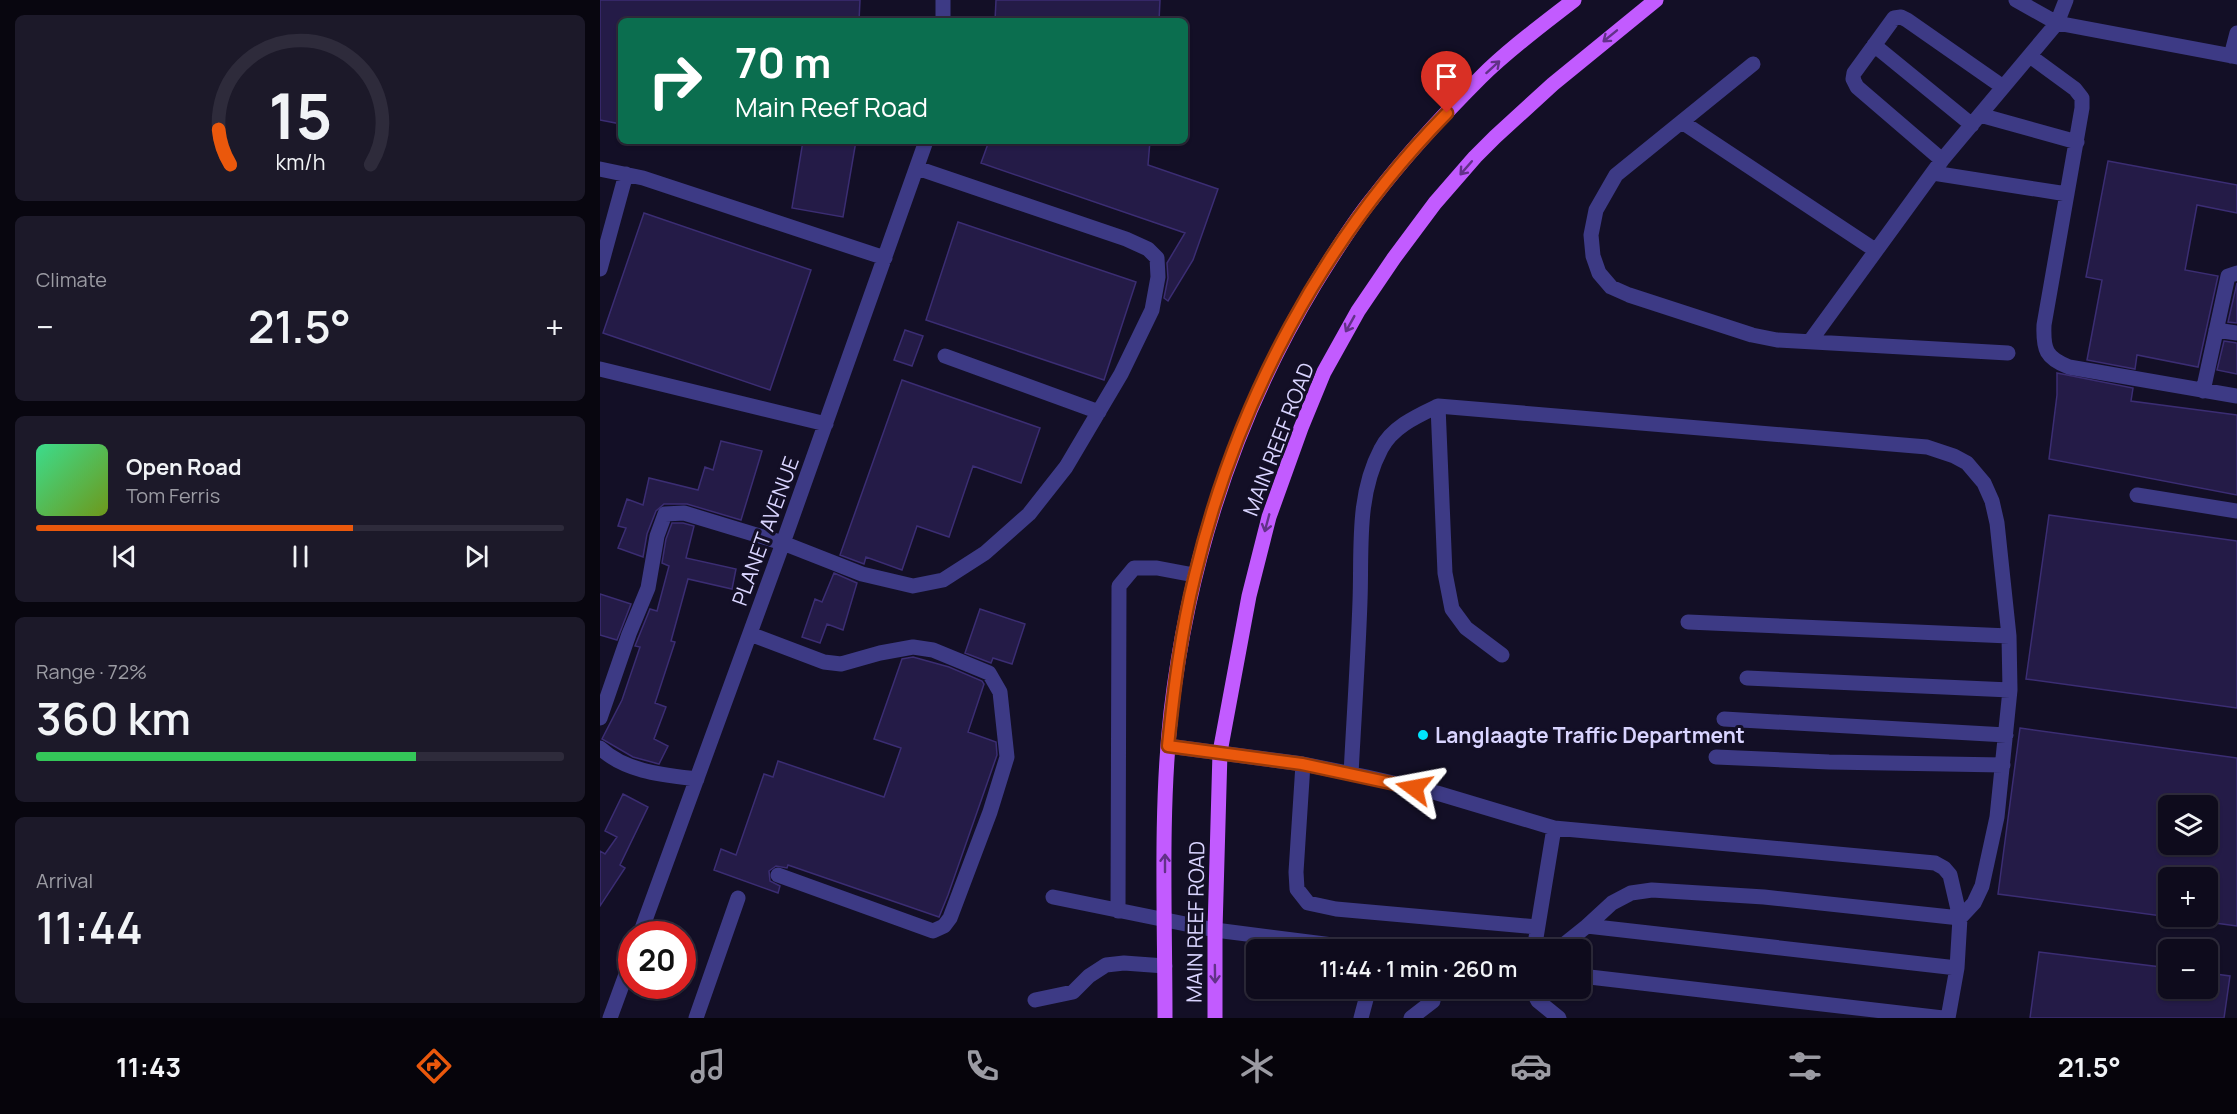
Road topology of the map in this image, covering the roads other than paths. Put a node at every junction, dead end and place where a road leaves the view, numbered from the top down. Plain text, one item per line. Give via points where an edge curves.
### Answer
1 (943, 0) edge
2 (1574, 0) edge
3 (1656, 0) edge
4 (2016, 0) edge
5 (2066, 0) edge
6 (943, 18) edge
7 (2057, 23) junction
8 (2237, 33) edge
9 (1874, 45) junction
10 (2030, 56) junction
11 (2234, 56) edge
12 (1753, 64) dead end
13 (2003, 87) junction
14 (1976, 120) junction
15 (1682, 122) junction
16 (2077, 142) junction
17 (925, 144) edge
18 (1937, 166) junction
19 (917, 168) junction
20 (600, 169) edge
21 (626, 174) junction
22 (2067, 194) junction
23 (1875, 250) junction
24 (885, 258) junction
25 (600, 269) edge
26 (2237, 273) edge
27 (2216, 330) junction
28 (2237, 333) edge
29 (1811, 340) junction
30 (2008, 353) dead end
31 (945, 356) dead end
32 (600, 369) edge
33 (2203, 390) junction
34 (2237, 396) edge
35 (1438, 406) junction
36 (1099, 412) junction
37 (826, 423) junction
38 (2137, 495) dead end
39 (2237, 511) edge
40 (783, 543) junction
41 (1194, 575) junction
42 (1688, 622) dead end
43 (750, 634) junction
44 (2009, 636) junction
45 (1502, 655) dead end
46 (1747, 678) dead end
47 (2010, 690) junction
48 (600, 718) edge
49 (1724, 719) dead end
50 (2006, 735) junction
51 (1168, 746) junction
52 (600, 748) edge
53 (1220, 752) junction
54 (1716, 757) dead end
55 (1302, 764) junction
56 (2003, 765) junction
57 (1351, 774) junction
58 (697, 779) junction
59 (1554, 828) junction
60 (778, 875) dead end
61 (1053, 897) dead end
62 (738, 898) dead end
63 (1118, 911) junction
64 (1960, 918) junction
65 (645, 921) edge
66 (1165, 921) junction
67 (1587, 926) junction
68 (1537, 927) junction
69 (1215, 930) junction
70 (1286, 939) edge
71 (1535, 939) edge
72 (1571, 939) edge
73 (1165, 966) junction
74 (1957, 968) junction
75 (1591, 977) edge
76 (618, 996) edge
77 (1366, 999) edge
78 (1537, 999) edge
79 (1035, 1000) dead end
80 (1433, 1001) dead end
81 (610, 1018) edge
82 (696, 1018) edge
83 (1165, 1018) edge
84 (1215, 1018) edge
85 (1361, 1018) edge
86 (1411, 1018) edge
87 (1559, 1018) edge
88 (1943, 1018) edge
89 (1948, 1018) edge

1 - 6 street
41 -> 2 main road, MAIN REEF ROAD via 1233,450 1292,323 1336,251 1371,200 1432,128 1482,76
3 -> 53 main road, MAIN REEF ROAD via 1495,137 1436,203 1358,311 1324,372 1269,517 1249,596
4 - 7 street
5 - 7 street
7 - 10 street
7 - 11 street
8 - 11 street
9 - 13 street via 1894,18 1901,17
9 - 14 street
9 - 18 street via 1854,73 1857,87
10 - 13 street
10 - 16 street via 2082,98
12 - 15 street
13 - 14 street
14 - 16 street
14 - 18 street
15 - 23 street
15 - 29 street via 1616,176 1596,210 1591,235 1599,273 1611,287 1629,296 1752,335
16 - 22 street
17 - 19 street, PLANET AVENUE
18 - 22 street
18 - 23 street
19 - 24 street, PLANET AVENUE
19 - 36 street via 1126,239 1157,258 1152,310
20 - 21 street
21 - 24 street
21 - 25 street
22 - 33 street via 2044,326 2043,343 2050,357 2069,367
23 - 29 street
24 - 37 street, PLANET AVENUE
26 - 27 street via 2228,276
27 - 28 street
27 - 33 street
29 - 30 street
31 - 36 street
32 - 37 street
33 - 34 street
35 - 44 street via 1928,447 1954,456 1967,463 1984,483 1992,501
35 - 45 street via 1445,573 1452,609 1466,628
35 - 57 street via 1406,422 1382,447 1367,482 1359,556
36 - 40 street via 1066,467 1029,514 985,553 943,580 914,586 862,574
37 - 40 street, PLANET AVENUE
38 - 39 street
40 - 43 street, PLANET AVENUE
40 - 48 street via 684,513 665,514 648,588
41 - 51 main road, MAIN REEF ROAD
41 - 63 street via 1134,568 1119,586
42 - 44 street
43 - 58 street, PLANET AVENUE
43 - 60 street via 824,662 842,664 913,647 933,650 989,673 1000,692 1007,757 990,812 944,927 933,931
44 - 47 street
46 - 47 street
47 - 50 street
49 - 50 street
50 - 56 street
51 - 53 street
66 -> 51 main road, MAIN REEF ROAD
52 - 58 street via 648,773
53 - 55 street
53 - 69 main road, MAIN REEF ROAD
54 - 56 street
55 - 57 street
55 - 68 street via 1296,880 1297,889 1308,903 1336,909
56 - 64 street via 1997,817 1982,885 1974,903
57 - 59 street via 1437,793
58 - 65 street, PLANET AVENUE
59 - 64 street via 1935,863 1950,875
59 - 68 street
61 - 63 street
62 - 82 street
63 - 66 street
64 - 67 street via 1764,897 1652,890 1632,893 1612,903
64 - 74 street
66 - 69 street
66 - 73 main road, MAIN REEF ROAD
67 - 72 street
67 - 74 street
68 - 71 street
69 - 70 street
69 -> 84 main road, MAIN REEF ROAD
73 - 79 street via 1106,965 1073,992
73 - 83 main road, MAIN REEF ROAD
74 - 89 street
75 - 88 street
76 - 81 street
77 - 85 street
78 - 87 street
80 - 86 street

